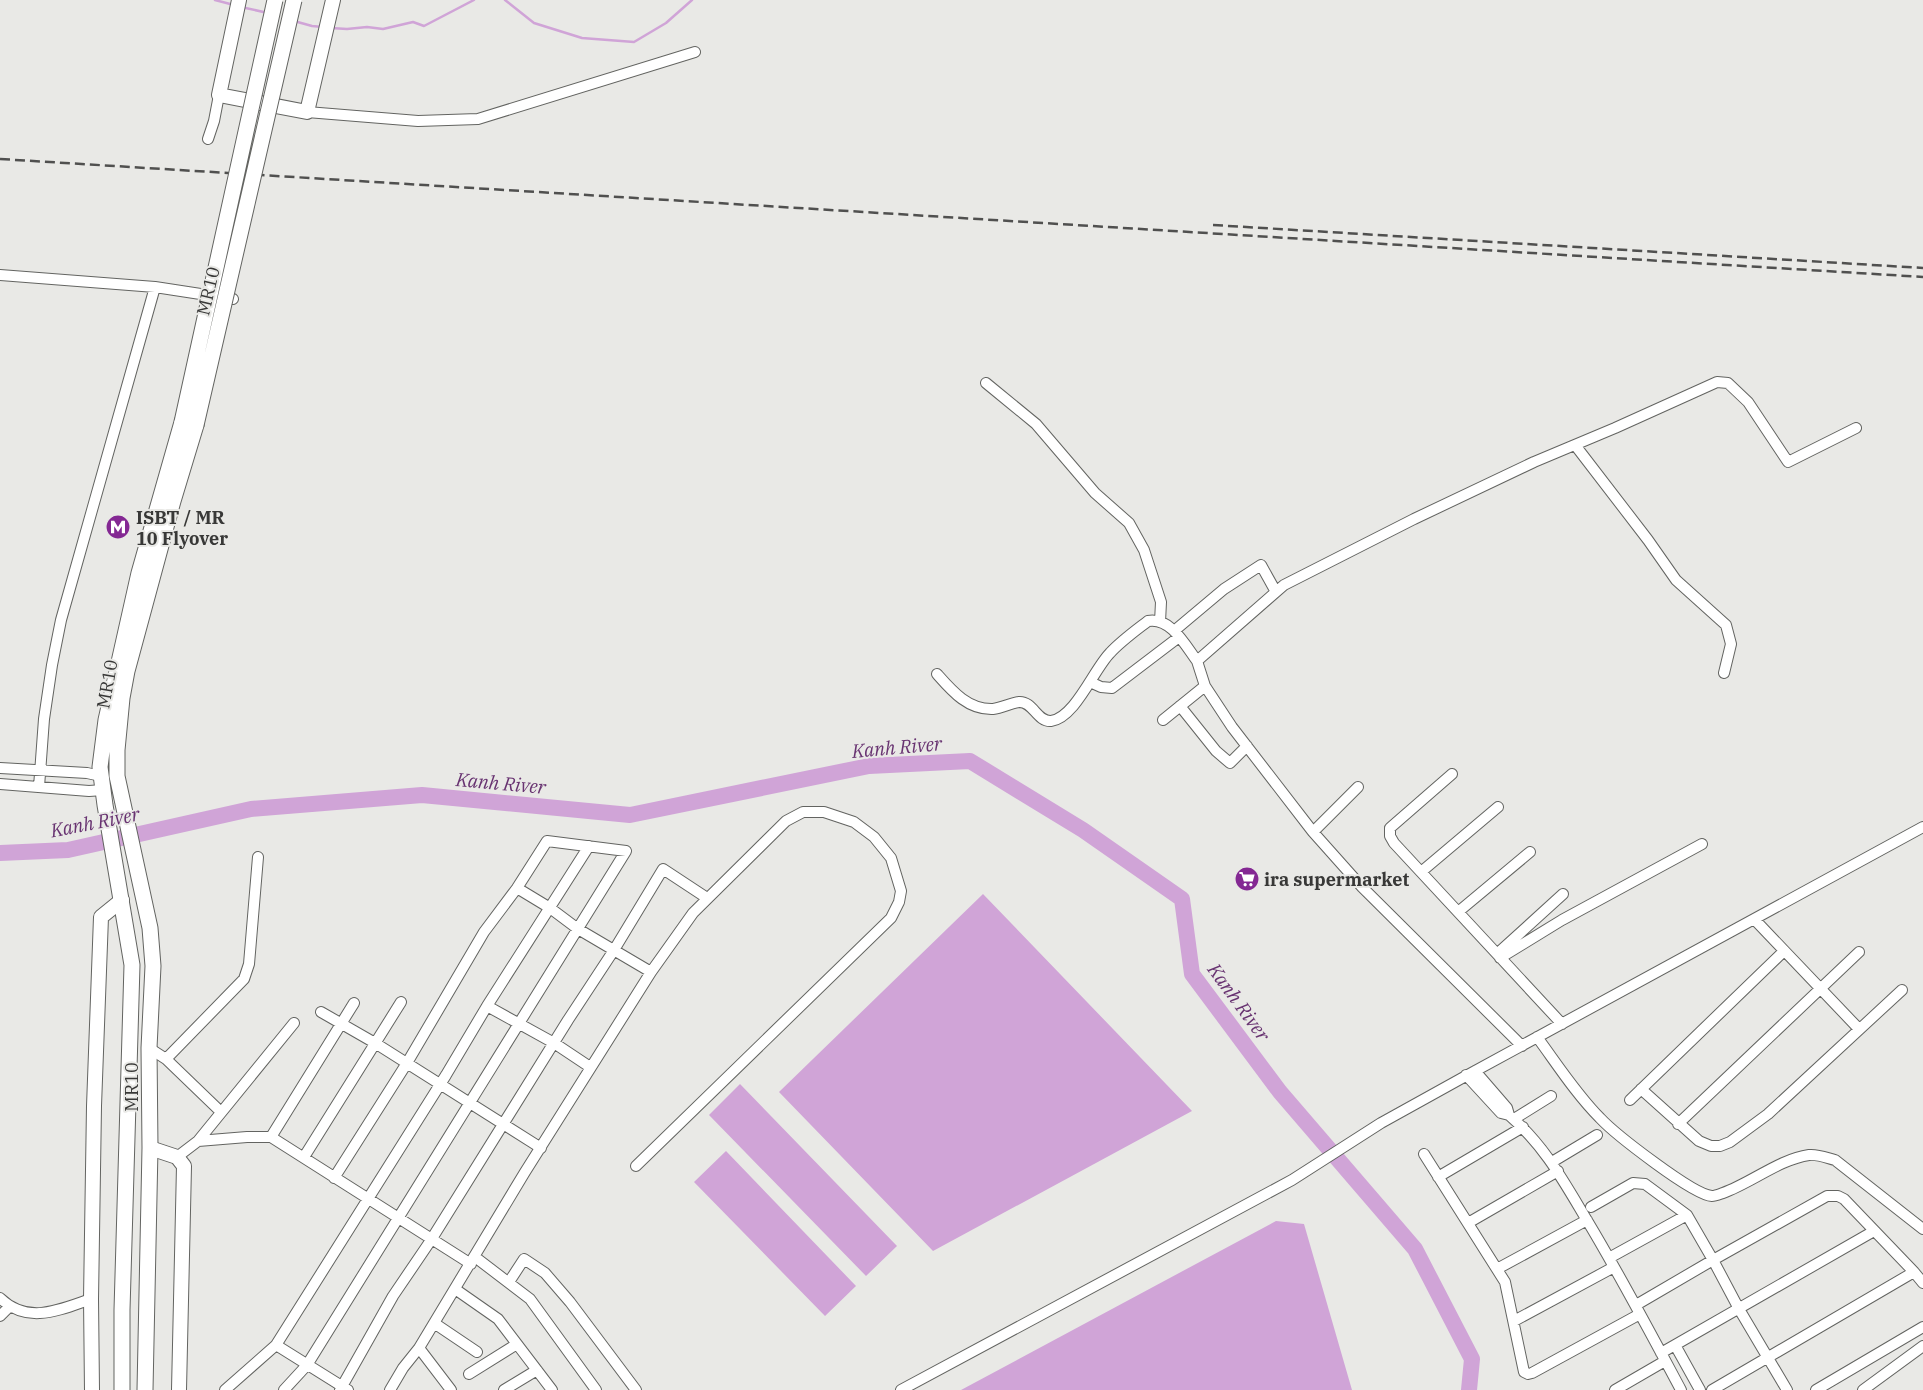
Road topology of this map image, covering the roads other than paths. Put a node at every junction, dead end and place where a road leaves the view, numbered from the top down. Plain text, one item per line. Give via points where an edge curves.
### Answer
1 (275, 0) edge
2 (294, 0) edge
3 (239, 3) edge
4 (332, 6) edge
5 (695, 52) dead end
6 (219, 94) junction
7 (307, 112) junction
8 (208, 139) dead end
9 (0, 275) edge
10 (154, 287) junction
11 (233, 299) dead end
12 (986, 383) dead end
13 (189, 423) junction
14 (1856, 428) dead end
15 (1575, 445) junction
16 (1276, 592) junction
17 (1160, 622) junction
18 (1177, 634) junction
19 (1197, 661) junction
20 (1724, 673) dead end
21 (937, 674) dead end
22 (1090, 682) junction
23 (1206, 686) junction
24 (1180, 706) junction
25 (1163, 720) dead end
26 (1248, 746) junction
27 (0, 768) edge
28 (40, 770) junction
29 (1452, 774) dead end
30 (102, 783) junction
31 (0, 784) edge
32 (39, 787) junction
33 (1358, 787) dead end
34 (1498, 807) dead end
35 (1923, 827) edge
36 (1313, 832) junction
37 (1702, 844) dead end
38 (589, 846) junction
39 (1530, 852) dead end
40 (258, 857) dead end
41 (1421, 872) junction
42 (516, 888) junction
43 (1562, 894) dead end
44 (707, 898) junction
45 (122, 900) junction
46 (550, 908) junction
47 (1458, 912) junction
48 (1755, 920) junction
49 (578, 929) junction
50 (614, 950) junction
51 (1784, 951) junction
52 (1859, 952) dead end
53 (1499, 956) junction
54 (651, 972) junction
55 (1820, 988) junction
56 (1902, 990) dead end
57 (401, 1002) dead end
58 (354, 1004) dead end
59 (487, 1006) junction
60 (321, 1012) dead end
61 (294, 1023) dead end
62 (520, 1023) junction
63 (342, 1024) junction
64 (1562, 1024) junction
65 (1858, 1029) junction
66 (1537, 1038) junction
67 (375, 1043) junction
68 (554, 1043) junction
69 (1522, 1046) junction
70 (149, 1048) junction
71 (166, 1059) junction
72 (407, 1063) junction
73 (590, 1067) junction
74 (1471, 1073) junction
75 (439, 1084) junction
76 (1641, 1089) junction
77 (1551, 1096) dead end
78 (1630, 1100) dead end
79 (470, 1103) junction
80 (221, 1112) junction
81 (1512, 1117) junction
82 (503, 1124) junction
83 (1678, 1124) junction
84 (1523, 1128) junction
85 (1597, 1135) dead end
86 (271, 1137) junction
87 (198, 1140) junction
88 (150, 1148) junction
89 (541, 1148) junction
90 (1424, 1154) dead end
91 (177, 1157) junction
92 (304, 1157) junction
93 (1552, 1162) junction
94 (636, 1166) dead end
95 (1558, 1171) junction
96 (1438, 1177) junction
97 (334, 1178) junction
98 (368, 1199) junction
99 (1591, 1207) dead end
100 (1688, 1215) junction
101 (397, 1219) junction
102 (1586, 1220) junction
103 (1468, 1223) junction
104 (1923, 1229) edge
105 (1874, 1231) junction
106 (431, 1240) junction
107 (1713, 1260) junction
108 (473, 1261) junction
109 (1611, 1262) junction
110 (1497, 1268) junction
111 (1914, 1272) junction
112 (509, 1282) junction
113 (1923, 1283) edge
114 (455, 1289) junction
115 (0, 1298) edge
116 (91, 1299) junction
117 (10, 1306) junction
118 (1739, 1309) junction
119 (1638, 1310) junction
120 (0, 1316) edge
121 (1514, 1321) junction
122 (434, 1323) junction
123 (1923, 1327) edge
124 (517, 1344) junction
125 (276, 1345) junction
126 (1675, 1345) junction
127 (1923, 1346) edge
128 (419, 1348) junction
129 (476, 1352) dead end
130 (1663, 1357) junction
131 (1767, 1358) junction
132 (307, 1365) junction
133 (537, 1370) junction
134 (469, 1374) dead end
135 (396, 1387) edge
136 (590, 1388) edge
137 (343, 1389) edge
138 (92, 1390) edge
139 (122, 1390) edge
140 (145, 1390) edge
141 (179, 1390) edge
142 (225, 1390) edge
143 (284, 1390) edge
144 (451, 1390) edge
145 (504, 1390) edge
146 (552, 1390) edge
147 (636, 1390) edge
148 (901, 1390) edge
149 (1615, 1390) edge
150 (1681, 1390) edge
151 (1700, 1390) edge
152 (1712, 1390) edge
153 (1787, 1390) edge
154 (1816, 1390) edge
155 (1863, 1390) edge

1 - 13 main road, MR10, bridge
2 - 13 main road, MR10, bridge
3 - 6 street
4 - 7 street
5 - 7 street via 478,119 418,122
6 - 7 street
6 - 8 street
9 - 10 street
10 - 11 street
10 - 28 street via 61,620 44,719
12 - 17 street via 1036,424 1095,493 1129,523 1144,550 1161,602
13 - 30 main road, MR10 via 137,582 106,720 100,767
13 - 70 main road, MR10 via 173,501 125,680 116,750 117,776 150,928 153,966
14 - 15 street via 1788,462 1748,402 1728,383 1717,382
15 - 16 street via 1414,519 1284,584
15 - 20 street via 1676,580 1726,625 1731,644
16 - 18 street via 1261,566 1224,589
16 - 19 street
17 - 18 street
17 - 22 street via 1148,620 1110,652
18 - 19 street
18 - 22 street via 1112,688
19 - 23 street
21 - 22 street via 952,692 974,706 993,709 1026,703 1049,721 1067,712
23 - 24 street
23 - 26 street
24 - 25 street
24 - 26 street via 1216,751 1230,763
26 - 36 street
27 - 28 street
28 - 30 street
28 - 32 street
29 - 41 street via 1390,828 1394,843
30 - 32 street
30 - 45 main road, MR10
31 - 32 street
33 - 36 street
34 - 41 street
35 - 48 street
36 - 69 street via 1362,887
37 - 53 street
38 - 42 street via 546,841
38 - 46 street
38 - 49 street via 626,851
39 - 47 street
40 - 71 street via 247,973
41 - 47 street
42 - 46 street
42 - 72 street via 484,932
43 - 53 street
44 - 50 street via 663,869
44 - 54 street via 693,912
44 - 94 street via 786,821 803,812 824,812 854,822 874,838 891,858 901,891 900,902 891,918
45 - 116 street via 101,917
45 - 139 main road, MR10 via 132,965
46 - 49 street
46 - 59 street
47 - 53 street
48 - 51 street
48 - 64 street
49 - 50 street
49 - 62 street
50 - 54 street
50 - 68 street
51 - 55 street
51 - 76 street
52 - 55 street
53 - 64 street
54 - 73 street
55 - 65 street
55 - 83 street
56 - 65 street
57 - 67 street
58 - 63 street
59 - 62 street
59 - 75 street
60 - 63 street
61 - 80 street
62 - 68 street
62 - 79 street
63 - 67 street
63 - 86 street
64 - 66 street
65 - 83 street via 1768,1114 1730,1142 1711,1146
66 - 69 street
66 - 104 street via 1600,1118 1695,1190 1712,1196 1742,1186 1784,1163 1809,1155 1821,1156 1835,1160
67 - 72 street
67 - 92 street
68 - 73 street
68 - 82 street
69 - 74 street
70 - 71 street
70 - 88 main road, MR10
71 - 80 street
72 - 75 street
72 - 97 street
73 - 89 street
74 - 81 street
74 - 148 street via 1381,1123 1292,1180
75 - 79 street
75 - 98 street
76 - 78 street
76 - 83 street
77 - 81 street
79 - 82 street
79 - 101 street
80 - 87 street
81 - 84 street
82 - 89 street
82 - 106 street
84 - 93 street
84 - 96 street
85 - 93 street
86 - 87 street
86 - 92 street
87 - 91 street
88 - 91 street
88 - 140 main road, MR10
89 - 108 street
90 - 96 street
91 - 141 street via 184,1166
92 - 97 street
93 - 95 street
95 - 102 street
95 - 103 street
96 - 103 street
97 - 98 street
98 - 101 street
98 - 125 street
99 - 100 street via 1637,1182 1652,1188
100 - 107 street
100 - 109 street
101 - 106 street
101 - 132 street
102 - 109 street
102 - 110 street
103 - 110 street
105 - 107 street via 1844,1199 1826,1196
105 - 111 street
105 - 118 street
106 - 108 street
106 - 137 street via 393,1296
107 - 118 street
107 - 119 street
108 - 112 street
108 - 114 street
109 - 119 street
109 - 121 street
110 - 121 street via 1507,1286
111 - 113 street
111 - 131 street
112 - 136 street via 530,1299
112 - 147 street via 524,1259 545,1273
114 - 122 street
114 - 124 street via 498,1319
115 - 117 street
116 - 117 street via 46,1313 19,1311
116 - 138 street
117 - 120 street
118 - 126 street
118 - 131 street
119 - 121 street via 1528,1374 1524,1372
119 - 130 street
122 - 128 street
122 - 129 street
123 - 154 street
124 - 133 street
124 - 134 street
125 - 132 street
125 - 142 street
126 - 130 street
126 - 151 street
127 - 155 street
128 - 135 street via 403,1368
128 - 144 street
130 - 149 street
130 - 150 street
131 - 152 street
131 - 153 street
132 - 137 street
132 - 143 street
133 - 145 street
133 - 146 street

